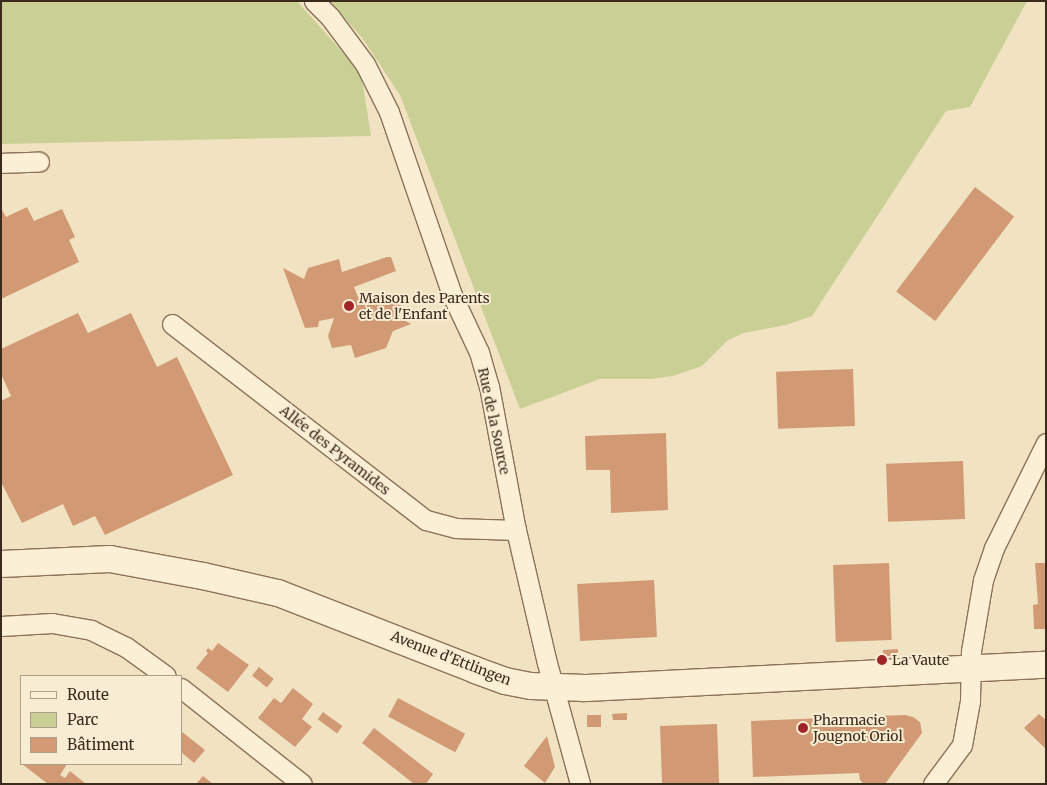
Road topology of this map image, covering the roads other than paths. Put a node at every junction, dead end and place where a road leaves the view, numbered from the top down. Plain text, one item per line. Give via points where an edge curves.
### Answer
1 (314, 1) edge
2 (39, 162) dead end
3 (1, 163) edge
4 (172, 324) dead end
5 (1046, 443) edge
6 (516, 530) junction
7 (1, 564) edge
8 (1, 626) edge
9 (1046, 665) edge
10 (971, 669) junction
11 (165, 675) edge
12 (553, 687) junction
13 (182, 689) edge
14 (302, 784) edge
15 (580, 784) edge
16 (933, 784) edge

1 - 6 street, Rue de la Source via 365,64 389,112 452,295 479,352 489,386
2 - 3 street
4 - 6 street, Allée des Pyramides via 426,520 456,528
5 - 10 street via 994,548 983,580
6 - 12 street, Rue de la Source
7 - 12 street, Avenue d'Ettlingen via 110,559 203,576 278,593 506,681
8 - 11 street via 52,623 91,630 126,647
9 - 10 street, Avenue d'Ettlingen
10 - 12 street, Avenue d'Ettlingen
10 - 16 street via 970,701 962,745
12 - 15 street, Rue de la Source
13 - 14 street

